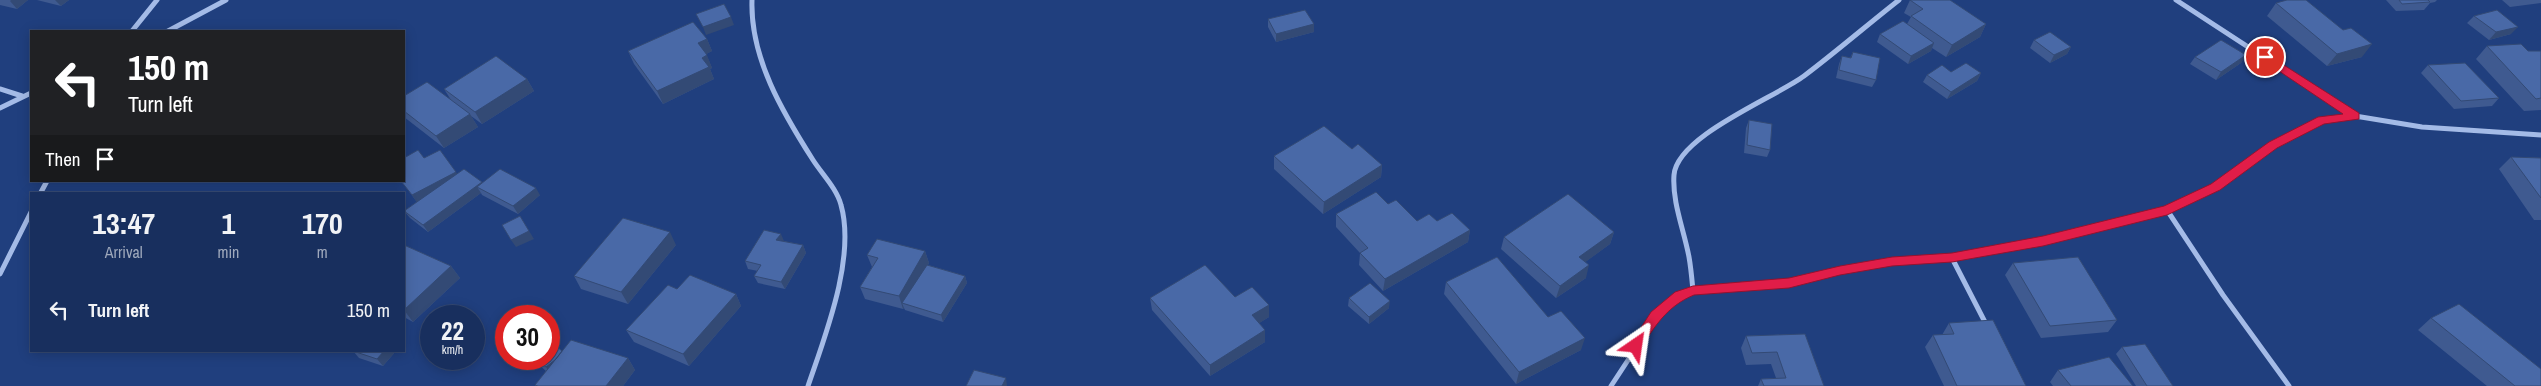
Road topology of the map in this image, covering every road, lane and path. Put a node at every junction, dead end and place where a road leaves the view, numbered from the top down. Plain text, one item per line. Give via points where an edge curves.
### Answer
1 (157, 0) edge
2 (226, 0) edge
3 (752, 0) edge
4 (1899, 0) edge
5 (2176, 0) edge
6 (133, 30) edge
7 (170, 30) edge
8 (0, 89) edge
9 (30, 93) edge
10 (22, 96) junction
11 (0, 108) edge
12 (2355, 116) junction
13 (2540, 136) edge
14 (2167, 210) junction
15 (30, 214) edge
16 (1952, 258) junction
17 (0, 274) edge
18 (1693, 290) junction
19 (1992, 335) edge
20 (808, 386) edge
21 (1611, 386) edge
22 (2289, 386) edge

1 - 6 street
2 - 7 street
3 - 20 street via 750,12 755,43 779,101 841,205 846,246 824,337
4 - 18 street via 1802,78 1718,126 1679,158 1674,174 1677,208 1690,258
5 - 12 street
8 - 10 street
9 - 10 street
10 - 11 street
12 - 13 street via 2422,127
12 - 14 street via 2322,120 2273,145 2216,187
14 - 16 street via 2043,241
14 - 22 street
15 - 17 street
16 - 18 street via 1892,261 1789,283
16 - 19 street
18 - 21 street via 1679,296 1655,315

